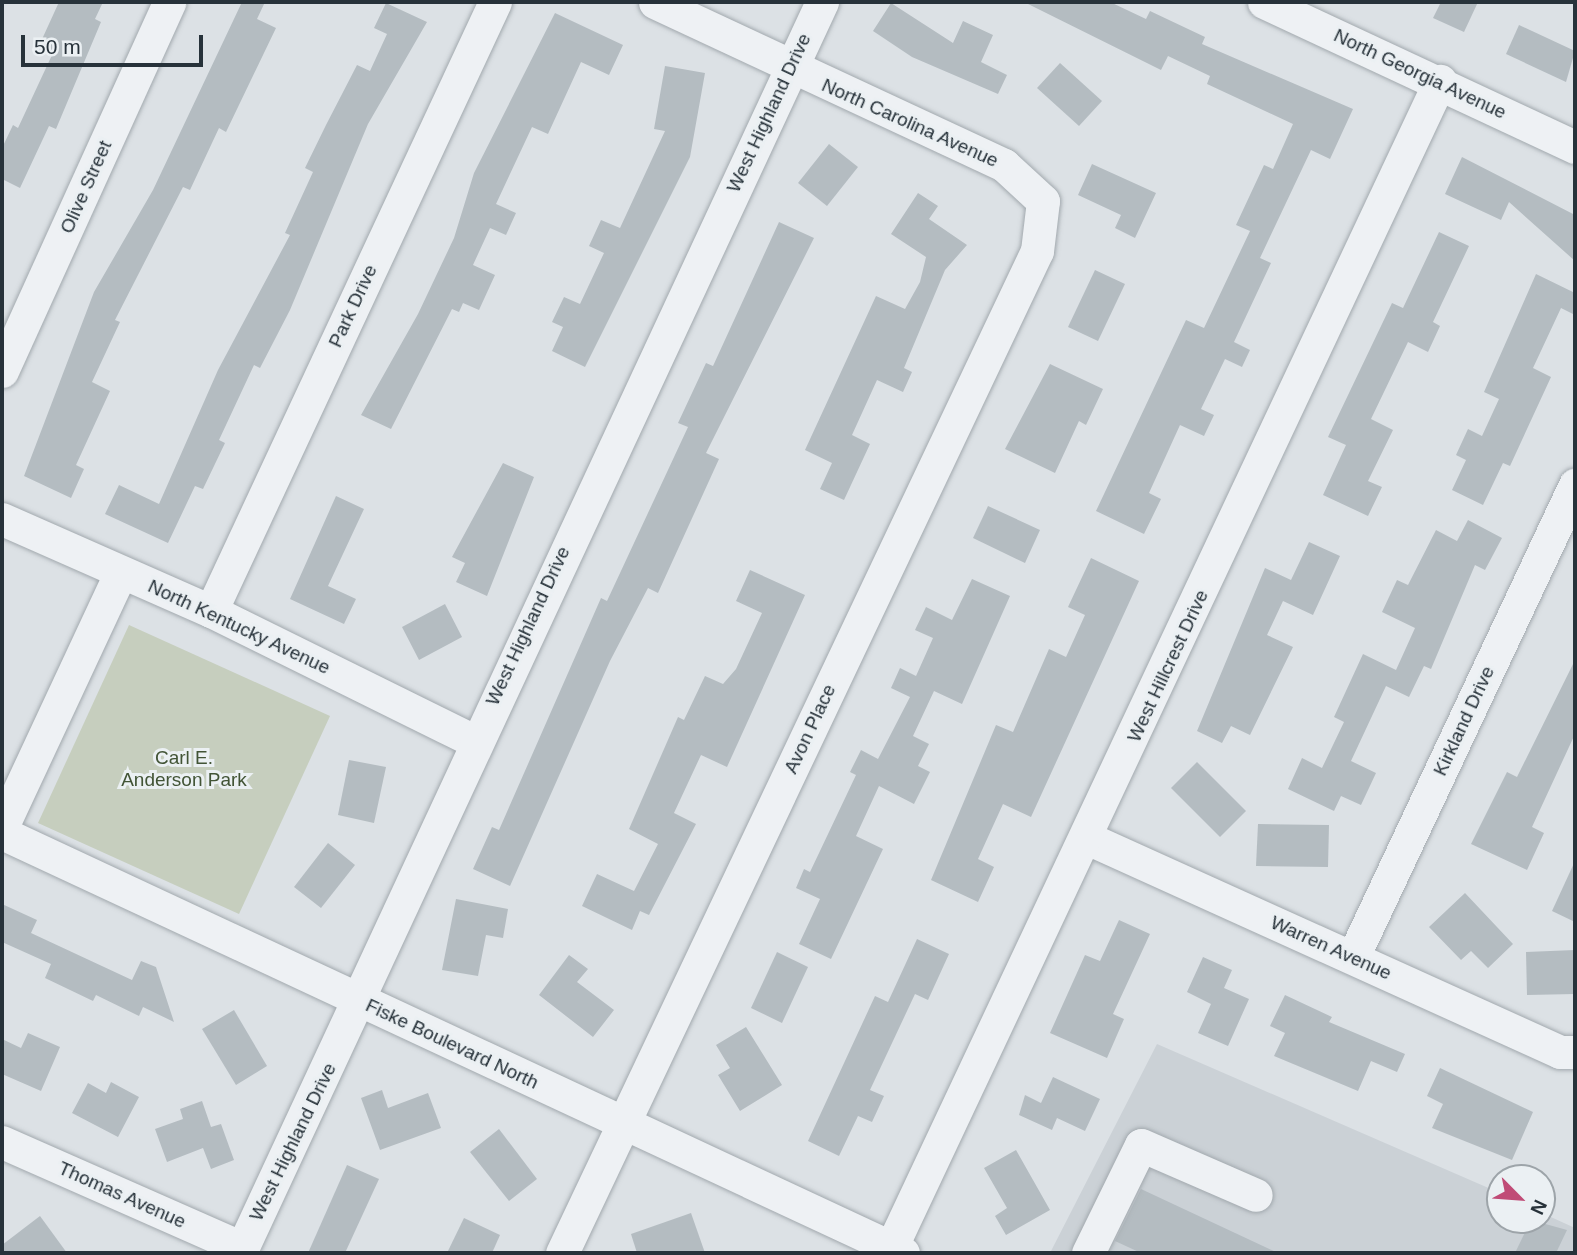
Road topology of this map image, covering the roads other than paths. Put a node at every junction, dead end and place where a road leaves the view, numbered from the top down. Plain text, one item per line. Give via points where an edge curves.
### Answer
1 (169, 2) edge
2 (495, 2) edge
3 (655, 2) edge
4 (822, 2) edge
5 (1264, 2) edge
6 (789, 68) junction
7 (1440, 81) junction
8 (1575, 147) edge
9 (1043, 201) joint
10 (2, 371) edge
11 (1575, 485) edge
12 (2, 519) edge
13 (121, 572) junction
14 (211, 611) junction
15 (474, 741) junction
16 (2, 827) edge
17 (2, 833) edge
18 (1087, 838) junction
19 (1353, 957) junction
20 (361, 1000) junction
21 (1575, 1052) edge
22 (623, 1124) junction
23 (2, 1142) edge
24 (1256, 1195) dead end
25 (897, 1250) edge
26 (241, 1251) edge
27 (562, 1253) edge
28 (1088, 1253) edge

1 - 10 street, Olive Street
2 - 14 street, Park Drive
3 - 6 street, North Carolina Avenue
4 - 6 street, West Highland Drive
5 - 7 street, North Georgia Avenue
6 - 9 street, North Carolina Avenue via 1004,164
6 - 15 street, West Highland Drive
7 - 8 street, North Georgia Avenue
7 - 18 street, West Hillcrest Drive
9 - 22 street, Avon Place via 1037,251
11 - 19 street, Kirkland Drive
12 - 13 street, North Kentucky Avenue
13 - 14 street, North Kentucky Avenue
13 - 16 street
14 - 15 street, North Kentucky Avenue
15 - 20 street, West Highland Drive
17 - 20 street, Fiske Boulevard North
18 - 19 street, Warren Avenue
18 - 25 street, West Hillcrest Drive
19 - 21 street, Warren Avenue via 1560,1052
20 - 22 street, Fiske Boulevard North
20 - 26 street, West Highland Drive
22 - 25 street, Fiske Boulevard North
22 - 27 street, Avon Place
23 - 26 street, Thomas Avenue
24 - 28 street via 1140,1145

